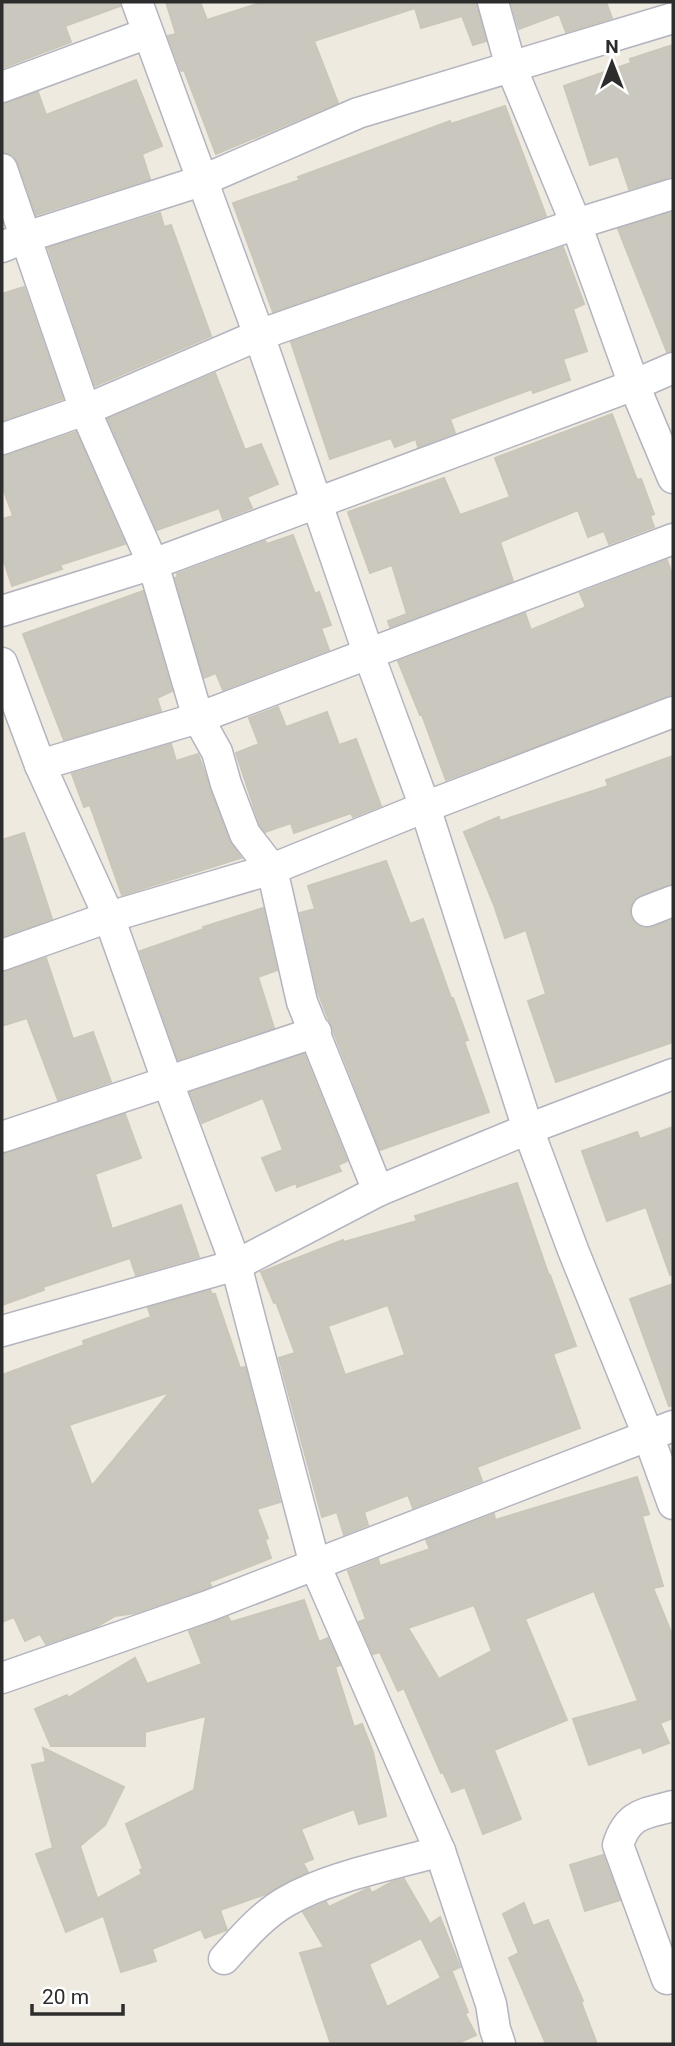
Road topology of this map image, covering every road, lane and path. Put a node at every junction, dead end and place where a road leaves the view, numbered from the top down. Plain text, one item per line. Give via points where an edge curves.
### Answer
1 (137, 2) edge
2 (493, 2) edge
3 (673, 18) edge
4 (148, 33) junction
5 (511, 66) junction
6 (2, 87) edge
7 (2, 169) edge
8 (201, 181) junction
9 (673, 194) edge
10 (576, 224) junction
11 (14, 242) edge
12 (259, 335) junction
13 (673, 368) edge
14 (634, 385) junction
15 (85, 410) junction
16 (2, 439) edge
17 (673, 478) edge
18 (317, 502) junction
19 (673, 538) edge
20 (153, 565) junction
21 (2, 611) edge
22 (369, 655) junction
23 (2, 663) edge
24 (673, 712) edge
25 (198, 718) junction
26 (40, 765) junction
27 (425, 807) junction
28 (272, 870) junction
29 (109, 918) junction
30 (2, 955) edge
31 (316, 1032) junction
32 (673, 1074) edge
33 (167, 1080) junction
34 (528, 1129) junction
35 (2, 1137) edge
36 (378, 1191) junction
37 (236, 1265) junction
38 (2, 1331) edge
39 (661, 1431) edge
40 (673, 1504) edge
41 (315, 1565) junction
42 (2, 1678) edge
43 (673, 1806) edge
44 (440, 1851) junction
45 (224, 1959) dead end
46 (667, 1979) dead end
47 (500, 2044) edge

1 - 4 street
2 - 5 street
3 - 5 street
4 - 6 street
4 - 8 street
5 - 8 street via 358,114
5 - 10 street
7 - 11 street
8 - 11 street
8 - 12 street
9 - 10 street
10 - 12 street
10 - 14 street
11 - 15 street
12 - 15 street
12 - 18 street
13 - 14 street
14 - 17 street
14 - 18 street
15 - 16 street
15 - 20 street
18 - 20 street
18 - 22 street
19 - 22 street
20 - 21 street
20 - 25 street
22 - 25 street
22 - 27 street
23 - 26 street
24 - 27 street
25 - 26 street
25 - 28 street via 217,752 245,834
26 - 29 street
27 - 28 street
27 - 34 street
28 - 29 street
28 - 31 street via 302,1002
29 - 30 street
29 - 33 street
31 - 33 street
31 - 36 street
32 - 34 street
33 - 35 street
33 - 37 street
34 - 36 street
34 - 39 street via 573,1250
36 - 37 street
37 - 38 street
37 - 41 street
39 - 40 street
39 - 41 street
41 - 42 street
41 - 44 street
43 - 46 street via 642,1814 624,1826 618,1845
44 - 45 street via 329,1882 286,1901 256,1924
44 - 47 street

